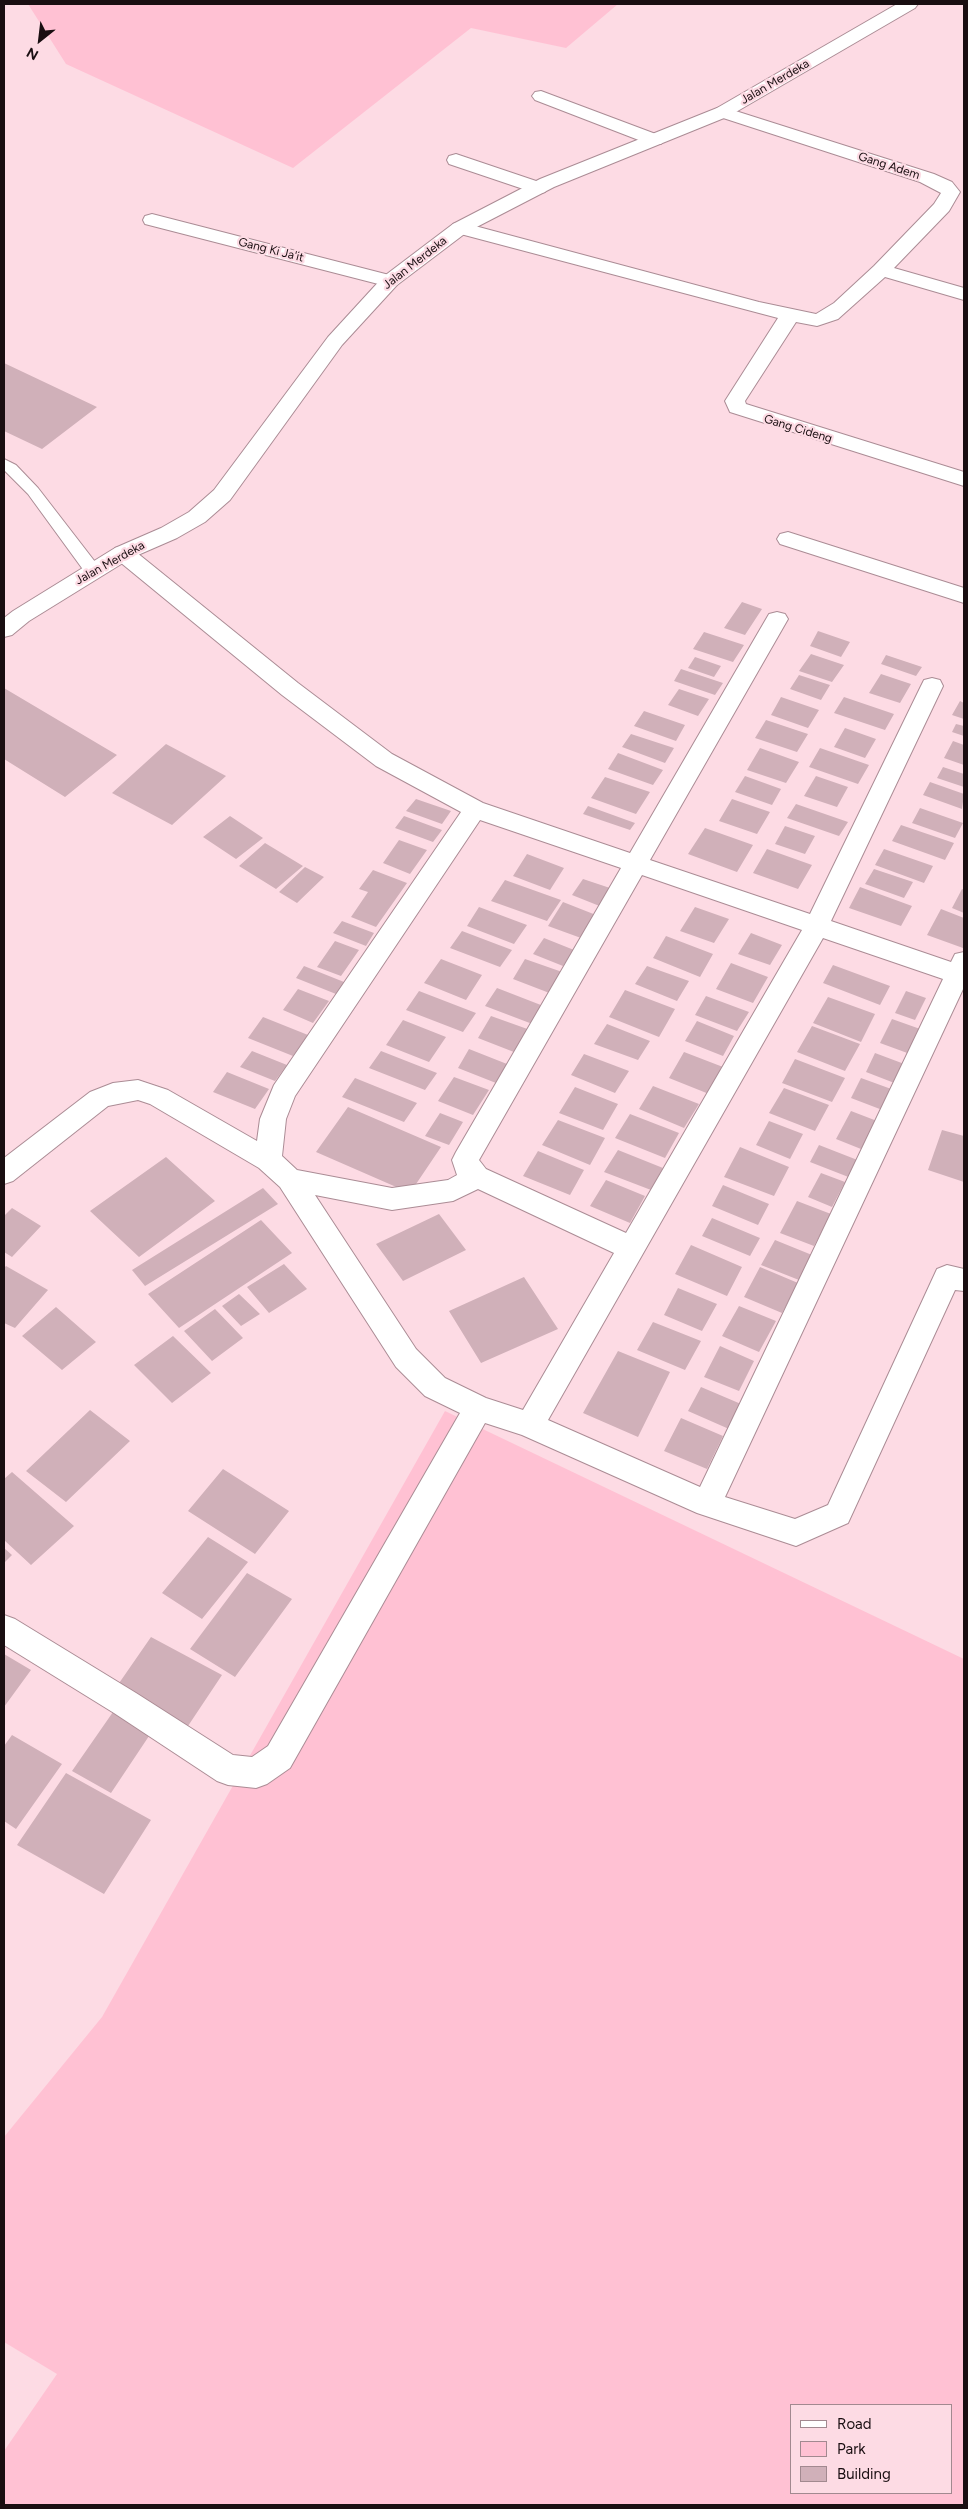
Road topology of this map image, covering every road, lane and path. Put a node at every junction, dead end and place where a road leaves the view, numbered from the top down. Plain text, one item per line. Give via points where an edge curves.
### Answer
1 (909, 4) edge
2 (541, 96) dead end
3 (723, 112) junction
4 (655, 140) junction
5 (456, 160) dead end
6 (538, 188) junction
7 (152, 220) dead end
8 (460, 228) junction
9 (881, 270) junction
10 (390, 280) junction
11 (964, 294) edge
12 (790, 315) junction
13 (4, 464) edge
14 (964, 479) edge
15 (788, 539) dead end
16 (123, 553) junction
17 (94, 571) junction
18 (964, 596) edge
19 (777, 619) dead end
20 (4, 630) edge
21 (932, 686) dead end
22 (475, 809) junction
23 (634, 863) junction
24 (816, 927) junction
25 (961, 967) edge
26 (268, 1160) junction
27 (4, 1173) edge
28 (477, 1177) junction
29 (290, 1179) junction
30 (631, 1248) junction
31 (964, 1280) edge
32 (478, 1408) junction
33 (530, 1425) junction
34 (708, 1504) junction
35 (4, 1629) edge

1 - 3 street, Jalan Merdeka
2 - 4 street
3 - 4 street, Jalan Merdeka
3 - 9 street, Gang Adem via 945,186 951,192 942,207
4 - 6 street, Jalan Merdeka
5 - 6 street
6 - 8 street, Jalan Merdeka
7 - 10 street, Gang Ki Ja'it
8 - 10 street, Jalan Merdeka
8 - 12 street
9 - 11 street
9 - 12 street via 831,315 817,320
10 - 16 street, Jalan Merdeka via 335,341 222,496 190,521
12 - 14 street, Gang Cideng via 735,401 737,408
13 - 17 lane via 33,491
15 - 18 street
16 - 17 street, Jalan Merdeka
16 - 22 street via 290,689 384,760
17 - 20 street, Jalan Merdeka
19 - 23 street
21 - 24 street
22 - 23 street
22 - 26 street via 283,1092 273,1119
23 - 24 street
23 - 28 street via 472,1144 465,1160 469,1171
24 - 25 street
24 - 30 street
25 - 34 street
26 - 27 street via 159,1097 138,1090 113,1093 99,1099
26 - 29 street
28 - 29 street via 453,1190 392,1199
28 - 30 street
29 - 32 street via 406,1358 435,1387
30 - 33 street
31 - 34 street via 947,1277 838,1514 796,1533
32 - 33 street
32 - 35 street via 279,1756 256,1774 228,1770
33 - 34 street

